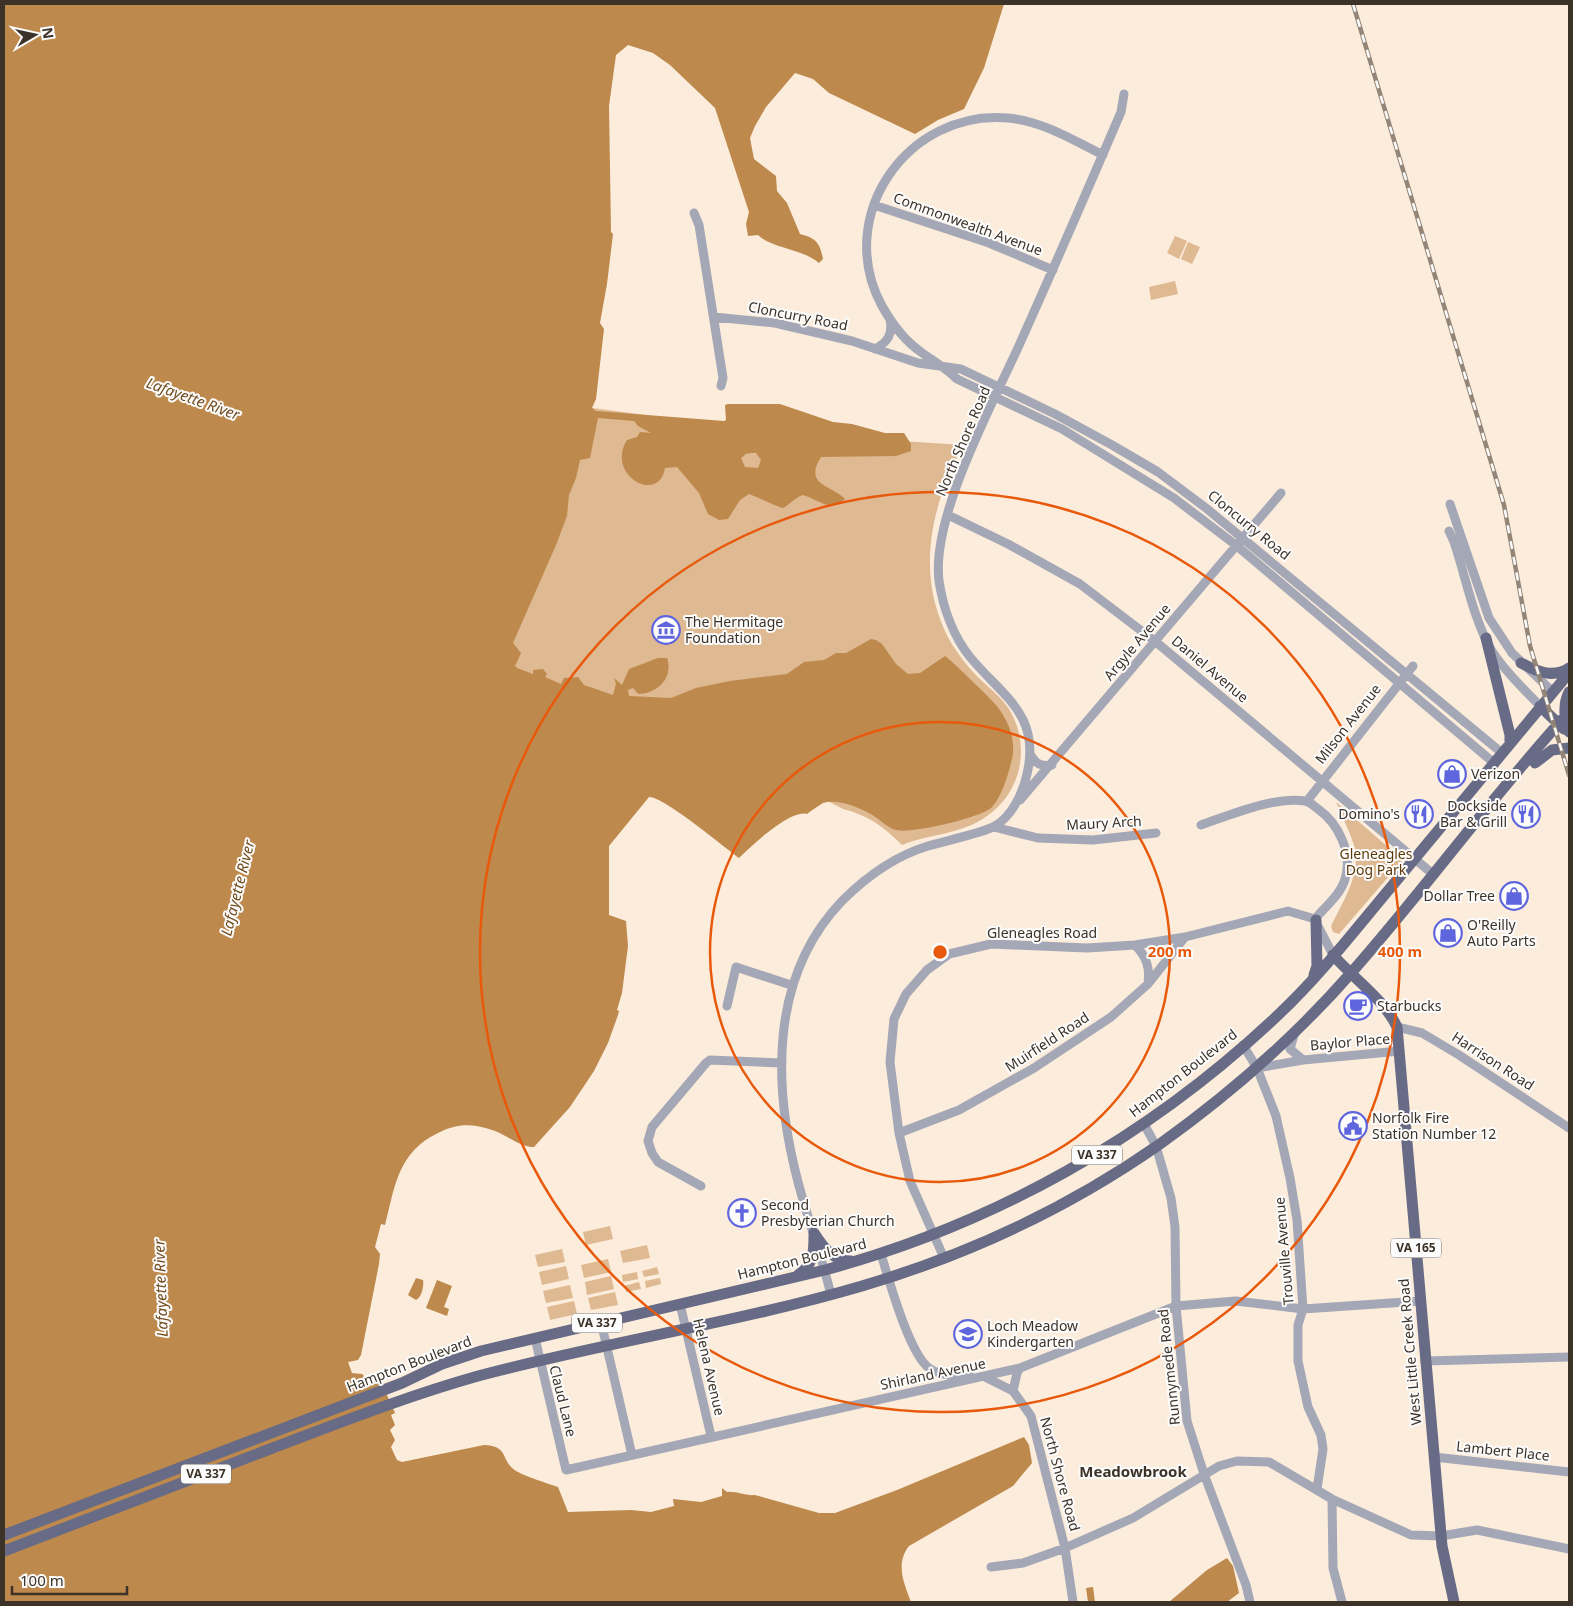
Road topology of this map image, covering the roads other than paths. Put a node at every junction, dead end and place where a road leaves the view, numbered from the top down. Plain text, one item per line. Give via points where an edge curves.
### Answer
1 (1124, 94) dead end
2 (1103, 155) junction
3 (874, 204) junction
4 (694, 213) dead end
5 (1053, 270) junction
6 (714, 317) junction
7 (890, 318) junction
8 (875, 349) junction
9 (948, 369) junction
10 (720, 386) dead end
11 (1001, 387) junction
12 (996, 396) junction
13 (1281, 493) dead end
14 (1450, 504) dead end
15 (948, 515) junction
16 (1449, 531) dead end
17 (1244, 537) junction
18 (1237, 546) junction
19 (1486, 638) junction
20 (1156, 642) junction
21 (1521, 663) junction
22 (1413, 666) dead end
23 (1569, 668) edge
24 (1406, 673) junction
25 (1569, 673) edge
26 (1398, 683) junction
27 (1553, 692) junction
28 (1569, 692) edge
29 (1540, 706) junction
30 (1566, 713) edge
31 (1569, 733) edge
32 (1510, 744) junction
33 (1569, 748) edge
34 (1502, 753) junction
35 (1030, 754) junction
36 (1494, 763) junction
37 (1052, 765) junction
38 (1322, 780) junction
39 (1307, 801) junction
40 (1013, 808) junction
41 (1201, 825) dead end
42 (994, 827) junction
43 (1156, 833) dead end
44 (1462, 840) junction
45 (1414, 859) junction
46 (1434, 875) junction
47 (1315, 919) junction
48 (1185, 938) junction
49 (1134, 945) junction
50 (1333, 954) junction
51 (1350, 975) junction
52 (1313, 978) junction
53 (791, 984) junction
54 (1148, 984) junction
55 (727, 1006) dead end
56 (1397, 1027) junction
57 (1296, 1031) junction
58 (1243, 1045) junction
59 (1400, 1051) junction
60 (1303, 1060) junction
61 (782, 1063) junction
62 (1257, 1068) junction
63 (1144, 1124) junction
64 (1569, 1128) edge
65 (899, 1133) junction
66 (1156, 1146) junction
67 (701, 1186) dead end
68 (814, 1233) junction
69 (934, 1235) junction
70 (880, 1254) junction
71 (944, 1258) junction
72 (858, 1261) junction
73 (825, 1270) junction
74 (796, 1277) junction
75 (888, 1278) junction
76 (831, 1295) junction
77 (1420, 1301) junction
78 (680, 1304) junction
79 (1176, 1306) junction
80 (1303, 1309) junction
81 (601, 1322) junction
82 (686, 1328) junction
83 (534, 1338) junction
84 (607, 1347) junction
85 (1569, 1357) edge
86 (1425, 1361) junction
87 (540, 1362) junction
88 (1020, 1368) junction
89 (983, 1376) junction
90 (1013, 1392) junction
91 (711, 1436) junction
92 (632, 1455) junction
93 (1434, 1457) junction
94 (566, 1470) joint
95 (1569, 1472) edge
96 (1204, 1474) junction
97 (1317, 1489) junction
98 (1332, 1499) junction
99 (4, 1535) edge
100 (1441, 1536) junction
101 (1065, 1548) junction
102 (1569, 1549) edge
103 (4, 1551) edge
104 (991, 1567) dead end
105 (1074, 1602) edge
106 (1250, 1602) edge
107 (1342, 1602) edge
108 (1454, 1602) edge

1 - 2 street, North Shore Road via 1121,112
2 - 3 street via 1051,130 1008,118 960,122 921,140 886,180
2 - 5 street, North Shore Road
3 - 5 street, Commonwealth Avenue via 990,243
3 - 7 street via 866,244 876,292
4 - 6 street via 699,225
5 - 11 street, North Shore Road
6 - 8 street, Cloncurry Road via 776,323
6 - 10 street via 723,378
7 - 8 street via 890,337
7 - 9 street via 920,352
8 - 9 street, Cloncurry Road
9 - 11 street, Cloncurry Road via 961,369
9 - 12 street, Cloncurry Road via 957,379
11 - 12 street, North Shore Road
11 - 17 street, Cloncurry Road via 1077,425 1158,472
12 - 15 street, North Shore Road via 957,483
12 - 18 street, Cloncurry Road via 1062,428 1148,480
13 - 17 street, Argyle Avenue
14 - 21 street via 1489,618
15 - 20 street, Daniel Avenue via 1080,584
15 - 35 street, North Shore Road via 938,567 946,611 971,658 1012,700 1020,713
16 - 19 street
17 - 18 street, Argyle Avenue
17 - 24 street, Cloncurry Road
18 - 20 street, Argyle Avenue
18 - 26 street, Cloncurry Road
19 - 29 street via 1505,669
19 - 32 main road via 1510,731
20 - 37 street, Argyle Avenue
20 - 38 street, Daniel Avenue
21 - 23 main road via 1538,672 1551,674
21 - 27 street
22 - 24 street, Milson Avenue
24 - 26 street, Milson Avenue
24 - 34 street, Cloncurry Road
25 - 27 main road, Hampton Boulevard / VA 337
26 - 36 street, Cloncurry Road
26 - 38 street, Milson Avenue
27 - 29 main road, Hampton Boulevard / VA 337
27 - 30 main road
28 - 30 main road
29 - 30 main road
29 - 32 main road, Hampton Boulevard / VA 337
30 - 31 main road
30 - 44 main road, VA 337
32 - 34 main road, Hampton Boulevard / VA 337
33 - 44 main road via 1558,748 1541,756 1479,828
34 - 36 main road, Hampton Boulevard / VA 337
35 - 37 street via 1035,762 1043,766
35 - 40 street, North Shore Road via 1024,786
36 - 45 main road, Hampton Boulevard / VA 337
37 - 40 street, Argyle Avenue
38 - 39 street, Milson Avenue
38 - 45 street, Daniel Avenue
39 - 41 street via 1267,804
39 - 47 street via 1327,815 1338,830 1348,869 1341,889
40 - 42 street, North Shore Road
42 - 43 street, Maury Arch via 1038,838 1092,840
42 - 53 street, North Shore Road via 914,851 858,885 822,925
44 - 46 main road, VA 337
45 - 46 street, Daniel Avenue
45 - 50 main road, Hampton Boulevard / VA 337
46 - 51 main road, VA 337
47 - 48 street, Gleneagles Road via 1288,911
47 - 50 street, West Little Creek Road
47 - 52 main road via 1317,966
48 - 49 street, Gleneagles Road
48 - 54 street, Muirfield Road
49 - 54 street via 1142,952 1148,966
49 - 65 street, Gleneagles Road via 1087,948 991,944 949,954 927,970 906,994 894,1019 890,1062
50 - 51 main road, West Little Creek Road / VA 165
50 - 52 main road, Hampton Boulevard / VA 337
51 - 56 main road, West Little Creek Road / VA 165 via 1384,1006
51 - 57 main road, VA 337
52 - 58 main road, Hampton Boulevard / VA 337 via 1277,1016
53 - 55 street via 736,967
53 - 61 street, North Shore Road via 784,1018
54 - 65 street, Muirfield Road via 1110,1017 1034,1068 959,1110
56 - 59 main road, West Little Creek Road / VA 165
56 - 64 street, Harrison Road via 1422,1033
57 - 60 street, Baylor Place via 1290,1049
57 - 62 main road, VA 337
58 - 62 street, Trouville Avenue
58 - 63 main road, Hampton Boulevard / VA 337
59 - 60 street, Baylor Place
59 - 77 main road, West Little Creek Road / VA 165
60 - 62 street, Baylor Place
61 - 67 street via 710,1060 652,1127 649,1147 658,1162
61 - 68 street, North Shore Road via 790,1144
62 - 66 main road, VA 337
62 - 80 street, Trouville Avenue via 1276,1116 1288,1164 1297,1220
63 - 66 street, Runnymede Road
63 - 69 main road, Hampton Boulevard / VA 337 via 1063,1175
65 - 69 street, Gleneagles Road via 910,1180
66 - 71 main road, VA 337 via 1061,1204
66 - 79 street, Runnymede Road via 1171,1198 1175,1227
68 - 72 main road via 835,1257
68 - 73 street, North Shore Road
68 - 74 main road via 811,1263
69 - 70 main road, Hampton Boulevard / VA 337
69 - 71 street, Gleneagles Road
70 - 72 main road, Hampton Boulevard / VA 337
70 - 75 street, North Shore Road
71 - 75 main road, VA 337
72 - 73 main road, Hampton Boulevard / VA 337
73 - 74 main road, Hampton Boulevard / VA 337
73 - 76 street, North Shore Road
74 - 78 main road, Hampton Boulevard / VA 337
75 - 76 main road, VA 337
75 - 89 street, North Shore Road via 921,1361 941,1373
76 - 82 main road, VA 337
77 - 80 street, Shirland Avenue
77 - 86 main road, West Little Creek Road / VA 165
78 - 81 main road, Hampton Boulevard / VA 337
78 - 82 street, Helena Avenue
79 - 80 street, Shirland Avenue via 1236,1301
79 - 88 street, Shirland Avenue
79 - 96 street, Runnymede Road via 1187,1421
80 - 97 street, Trouville Avenue via 1298,1325 1298,1361 1308,1407 1321,1434
81 - 83 main road, Hampton Boulevard / VA 337
81 - 84 street
82 - 84 main road, VA 337
82 - 91 street, Helena Avenue
83 - 87 street, Claud Lane
83 - 99 main road, Hampton Boulevard / VA 337 via 442,1364 402,1383
84 - 87 main road, VA 337
84 - 92 street
85 - 86 street
86 - 93 main road, West Little Creek Road / VA 165
87 - 94 street, Claud Lane
87 - 103 main road, VA 337 via 484,1374 408,1397
88 - 89 street, Shirland Avenue
88 - 90 street
89 - 90 street, North Shore Road
89 - 91 street, Shirland Avenue
90 - 101 street, North Shore Road via 1031,1416
91 - 92 street, Shirland Avenue
92 - 94 street, Shirland Avenue
93 - 95 street, Lambert Place
93 - 100 main road, West Little Creek Road / VA 165
96 - 97 street via 1237,1461 1269,1462
96 - 101 street via 1132,1518
96 - 106 street, Runnymede Road
97 - 98 street
98 - 100 street via 1412,1535
98 - 107 street via 1333,1568
100 - 102 street via 1477,1530
100 - 108 main road, West Little Creek Road / VA 165
101 - 104 street via 1023,1563
101 - 105 street, North Shore Road

